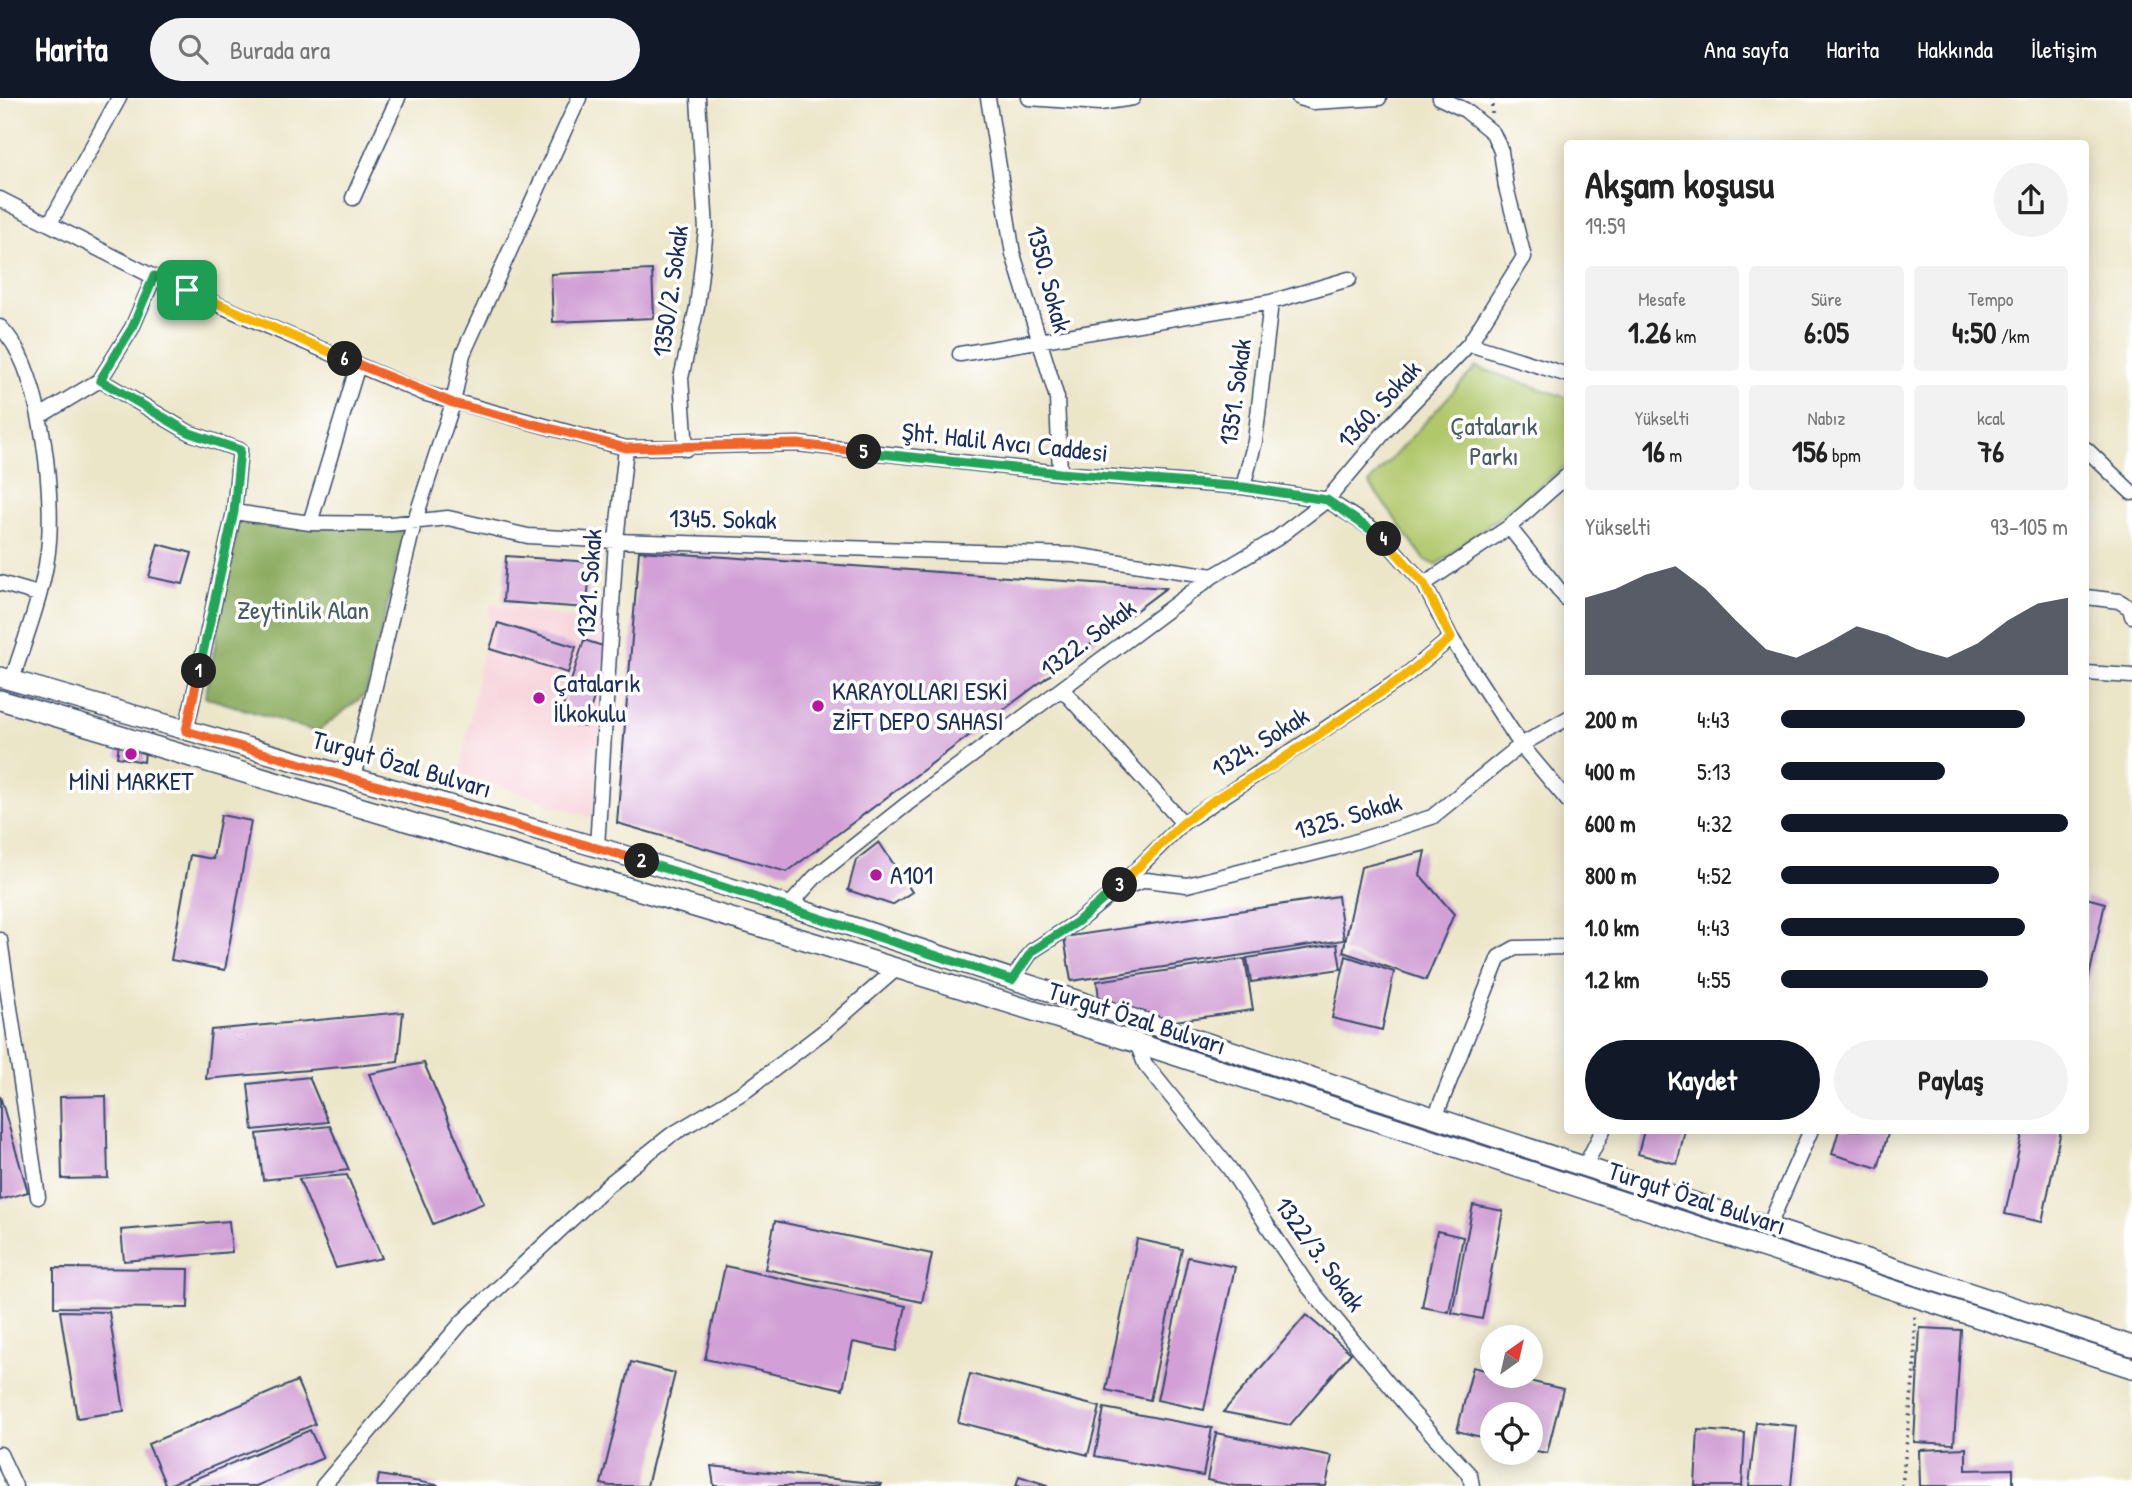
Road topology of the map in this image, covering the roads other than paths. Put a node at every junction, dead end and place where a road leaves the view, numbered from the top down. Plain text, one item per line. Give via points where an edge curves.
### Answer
1 (119, 98) edge
2 (398, 98) edge
3 (579, 98) edge
4 (698, 98) edge
5 (989, 98) edge
6 (1029, 98) edge
7 (1133, 98) edge
8 (1299, 98) edge
9 (1379, 98) edge
10 (1440, 98) edge
11 (353, 198) dead end
12 (0, 199) edge
13 (50, 223) junction
14 (154, 276) junction
15 (1349, 279) dead end
16 (1272, 302) junction
17 (0, 327) edge
18 (1039, 342) junction
19 (1469, 344) junction
20 (960, 354) dead end
21 (358, 365) junction
22 (1564, 374) edge
23 (100, 380) junction
24 (453, 403) junction
25 (40, 416) junction
26 (626, 448) junction
27 (686, 449) junction
28 (2089, 452) edge
29 (1060, 473) junction
30 (1564, 479) edge
31 (1243, 487) junction
32 (2132, 493) edge
33 (1327, 500) junction
34 (234, 512) junction
35 (310, 523) junction
36 (414, 523) junction
37 (1509, 527) junction
38 (616, 541) junction
39 (1213, 576) junction
40 (0, 583) edge
41 (1424, 584) junction
42 (38, 594) junction
43 (1564, 596) edge
44 (2089, 597) edge
45 (2125, 600) edge
46 (2132, 616) edge
47 (1451, 638) junction
48 (2089, 673) edge
49 (2132, 676) edge
50 (6, 678) edge
51 (1062, 689) junction
52 (0, 700) edge
53 (1564, 720) edge
54 (186, 731) junction
55 (1521, 745) junction
56 (353, 778) junction
57 (1564, 796) edge
58 (1183, 823) junction
59 (597, 847) junction
60 (1115, 891) junction
61 (789, 906) junction
62 (0, 940) edge
63 (1564, 947) edge
64 (895, 970) junction
65 (1012, 980) junction
66 (1137, 1044) junction
67 (1436, 1115) junction
68 (1601, 1134) edge
69 (1809, 1134) edge
70 (1585, 1166) junction
71 (38, 1197) dead end
72 (1768, 1228) junction
73 (2132, 1346) edge
74 (2132, 1368) edge
75 (0, 1454) edge
76 (16, 1486) edge
77 (323, 1486) edge
78 (1472, 1486) edge

1 - 13 street
2 - 11 street
3 - 24 street via 463,354
4 - 27 street, 1350/2. Sokak via 706,230 697,307 681,378
5 - 18 street, 1350. Sokak via 1013,254
6 - 7 street via 1100,103
8 - 9 street via 1313,102
10 - 19 street, 1360. Sokak via 1465,110 1493,133 1524,257
12 - 13 street, Şht. Halil Avcı Caddesi
13 - 14 street, Şht. Halil Avcı Caddesi
14 - 21 street, Şht. Halil Avcı Caddesi
14 - 23 street via 132,328
15 - 16 street
16 - 18 street
16 - 31 street, 1351. Sokak via 1255,441
17 - 25 street via 22,362
18 - 20 street
18 - 29 street, 1350. Sokak via 1058,398
19 - 22 street
19 - 33 street, 1360. Sokak
21 - 24 street, Şht. Halil Avcı Caddesi
21 - 35 street
23 - 25 street
23 - 34 street via 190,433 240,450
24 - 26 street, Şht. Halil Avcı Caddesi
24 - 36 street
25 - 42 street via 50,542
26 - 27 street, Şht. Halil Avcı Caddesi
26 - 38 street, 1321. Sokak
27 - 29 street, Şht. Halil Avcı Caddesi via 798,444
28 - 32 street
29 - 31 street, Şht. Halil Avcı Caddesi
30 - 37 street
31 - 33 street, Şht. Halil Avcı Caddesi
33 - 39 street, 1322. Sokak via 1276,539
33 - 41 street, Şht. Halil Avcı Caddesi via 1379,533
34 - 35 street, 1345. Sokak
34 - 54 street
35 - 36 street, 1345. Sokak
36 - 38 street, 1345. Sokak via 448,518 528,536
36 - 56 street
37 - 41 street
37 - 43 street
38 - 39 street, 1345. Sokak via 1074,555
38 - 59 street, 1321. Sokak
39 - 51 street, 1322. Sokak
40 - 42 street
41 - 47 street, Şht. Halil Avcı Caddesi
42 - 50 street
44 - 45 street
45 - 46 street
47 - 55 street, Şht. Halil Avcı Caddesi
47 - 58 street, 1324. Sokak via 1405,676
48 - 49 street
50 - 54 main road, Turgut Özal Bulvarı
51 - 58 street
51 - 61 street, 1322. Sokak via 815,877
52 - 64 main road, Turgut Özal Bulvarı
53 - 55 street, 1325. Sokak
54 - 56 main road, Turgut Özal Bulvarı
55 - 57 street, Şht. Halil Avcı Caddesi
55 - 60 street, 1325. Sokak via 1432,817 1187,885 1146,880
56 - 59 main road, Turgut Özal Bulvarı
58 - 60 street, 1324. Sokak
59 - 61 main road, Turgut Özal Bulvarı
60 - 65 street, 1324. Sokak via 1032,951
61 - 65 main road, Turgut Özal Bulvarı
62 - 71 street
63 - 67 street via 1515,948 1499,957
64 - 66 main road, Turgut Özal Bulvarı
64 - 77 street via 747,1090 671,1135 609,1184 463,1321
65 - 67 main road, Turgut Özal Bulvarı
66 - 74 main road, Turgut Özal Bulvarı
66 - 78 street, 1322/3. Sokak via 1145,1064 1229,1168 1308,1286 1470,1475
67 - 70 main road, Turgut Özal Bulvarı
68 - 70 street
69 - 72 street
70 - 72 main road, Turgut Özal Bulvarı
72 - 73 main road, Turgut Özal Bulvarı
75 - 76 street

